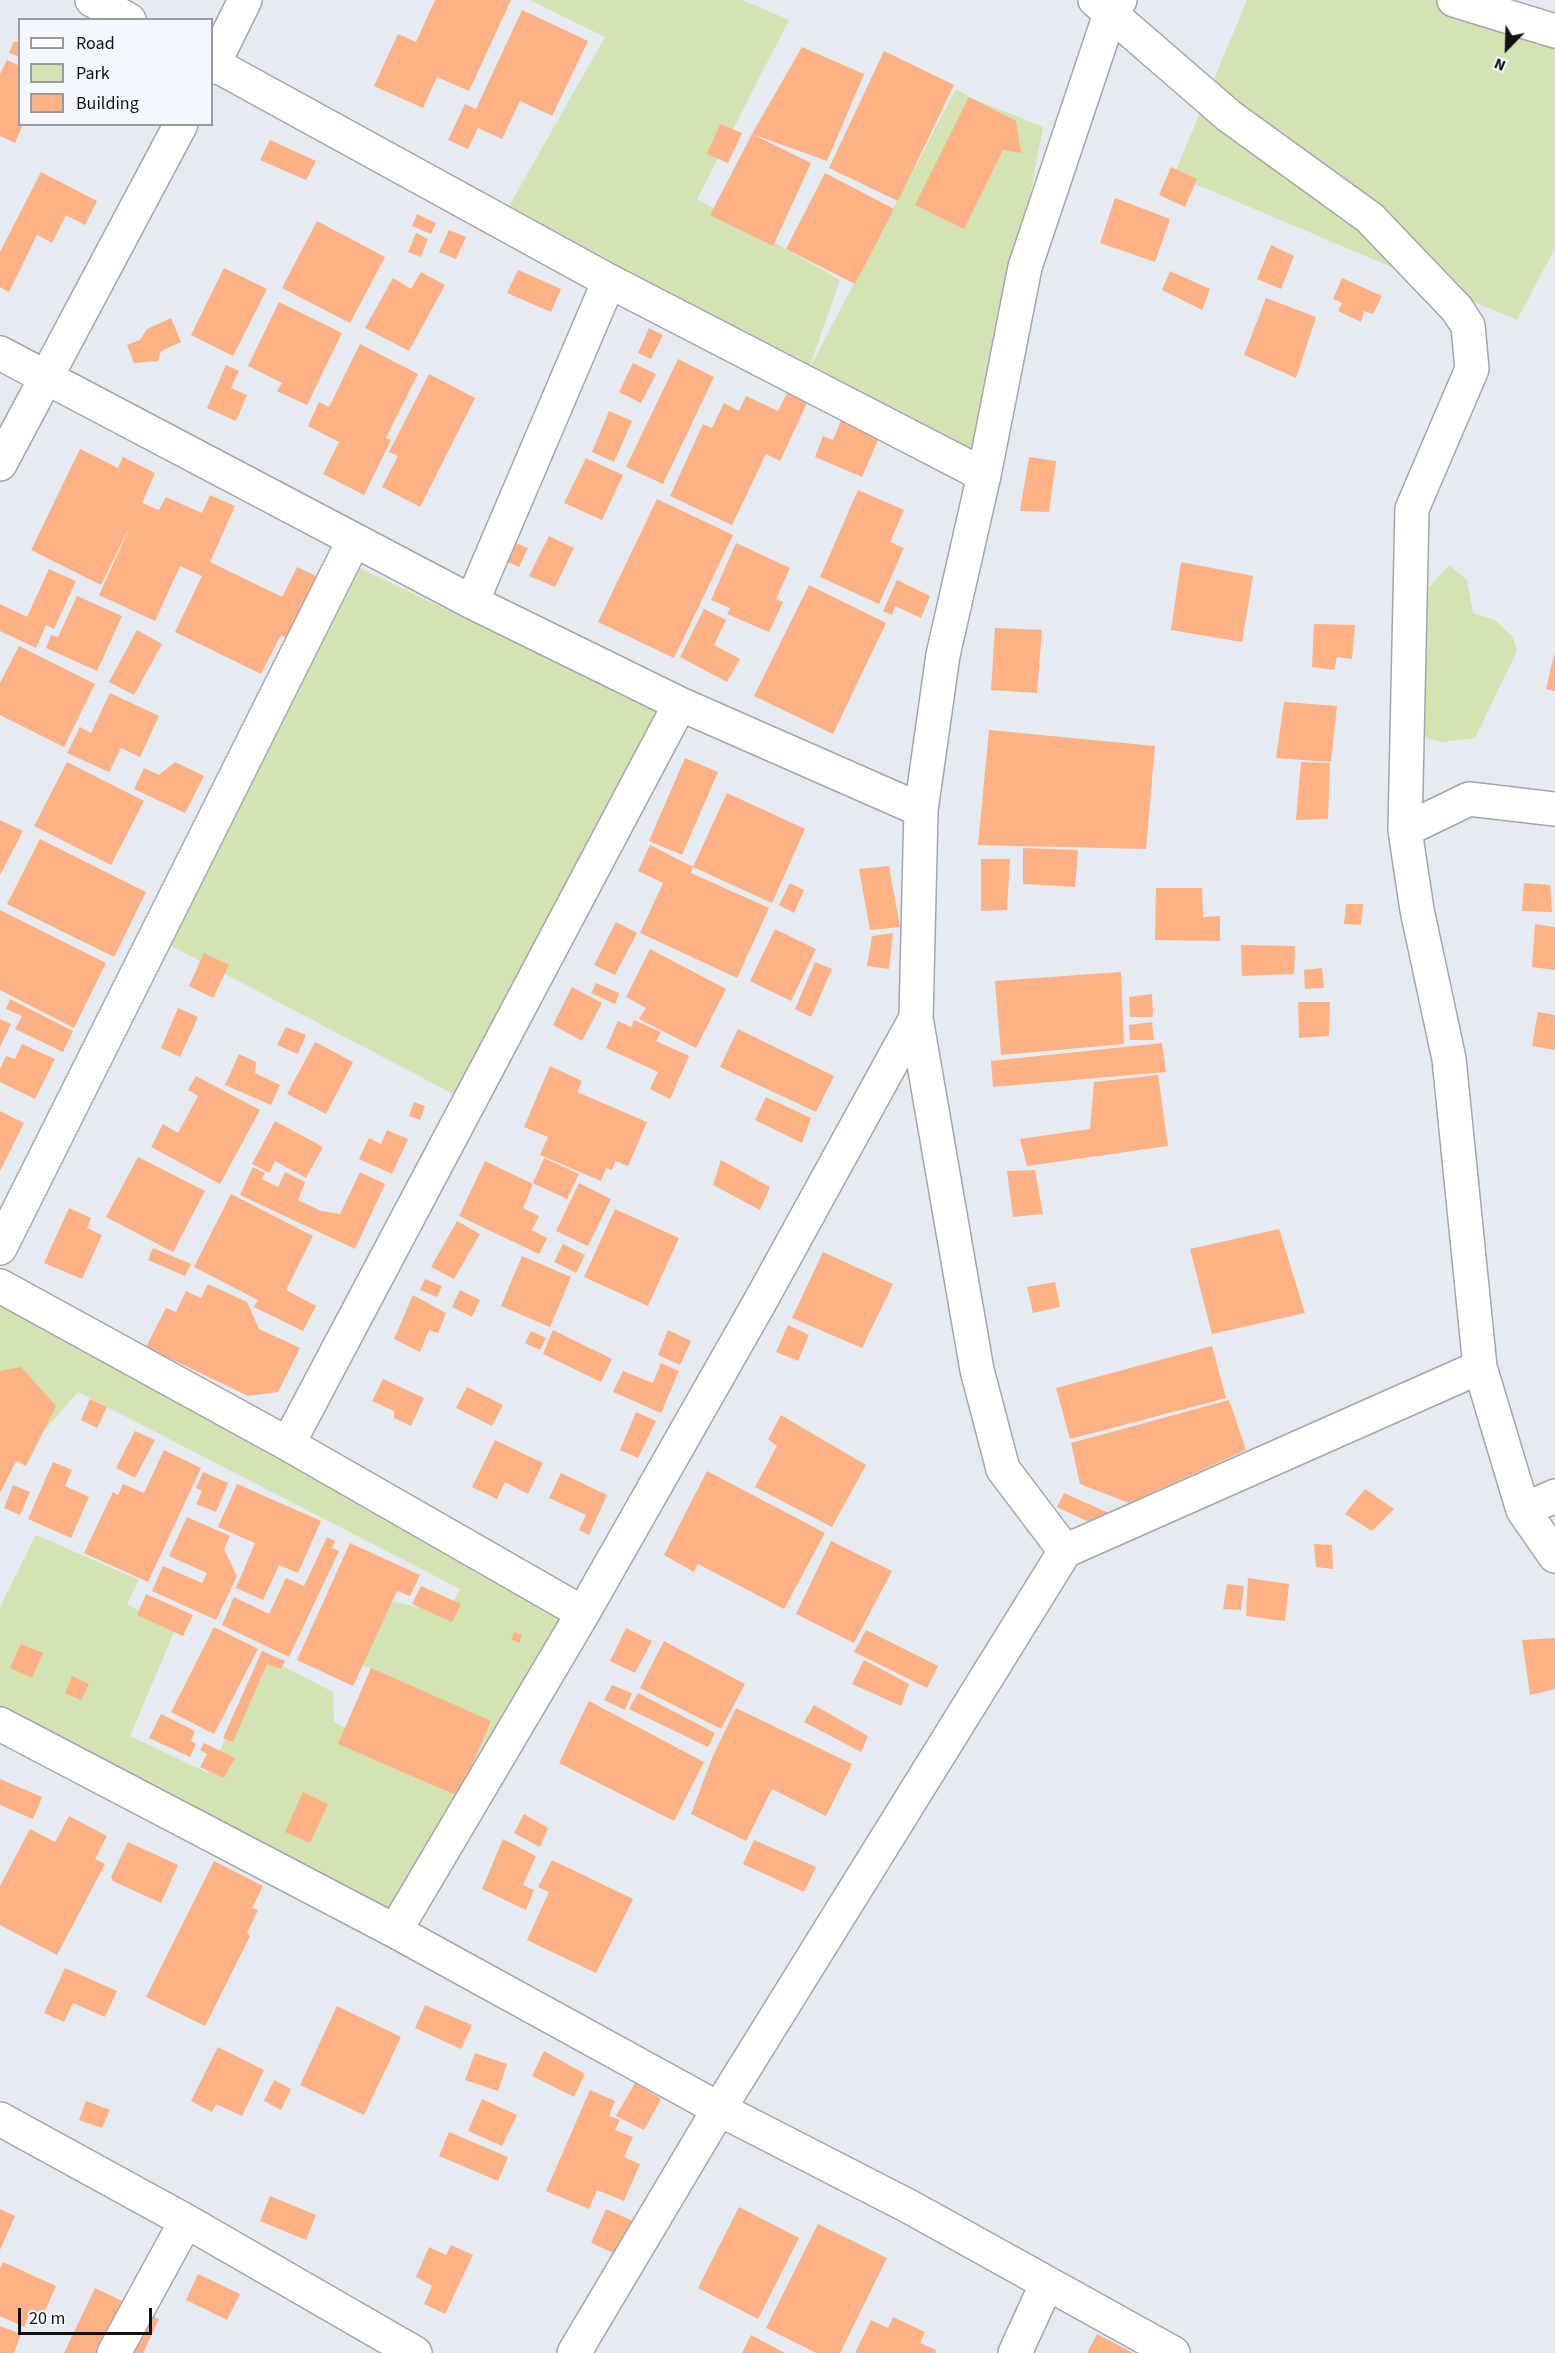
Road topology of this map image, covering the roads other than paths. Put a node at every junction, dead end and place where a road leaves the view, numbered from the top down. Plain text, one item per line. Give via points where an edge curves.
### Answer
1 (92, 0) edge
2 (244, 0) edge
3 (1454, 0) edge
4 (1109, 4) edge
5 (125, 18) edge
6 (1555, 31) edge
7 (213, 63) edge
8 (213, 66) edge
9 (180, 126) edge
10 (609, 281) junction
11 (0, 353) edge
12 (46, 378) junction
13 (0, 464) edge
14 (984, 475) junction
15 (354, 540) junction
16 (471, 602) junction
17 (680, 704) junction
18 (1555, 809) edge
19 (921, 810) junction
20 (1405, 830) junction
21 (916, 1018) junction
22 (0, 1248) edge
23 (0, 1286) edge
24 (1480, 1367) junction
25 (288, 1444) junction
26 (1555, 1496) edge
27 (1523, 1510) junction
28 (1065, 1551) junction
29 (1555, 1556) edge
30 (583, 1613) junction
31 (0, 1724) edge
32 (395, 1932) junction
33 (718, 2109) junction
34 (0, 2119) edge
35 (186, 2221) junction
36 (1047, 2283) junction
37 (114, 2353) edge
38 (415, 2353) edge
39 (574, 2353) edge
40 (1015, 2353) edge
41 (1173, 2353) edge

1 - 5 street
2 - 7 street
3 - 6 street
4 - 14 street via 1025,267
4 - 20 street via 1229,116 1370,218 1457,309 1468,326 1472,369 1412,509
8 - 10 street
9 - 12 street
10 - 14 street
10 - 16 street
11 - 12 street
12 - 13 street
12 - 15 street
14 - 19 street via 943,655
15 - 16 street
15 - 22 street
16 - 17 street
17 - 19 street
17 - 25 street
18 - 20 street via 1469,800
19 - 21 street
20 - 24 street via 1417,910 1449,1059
21 - 28 street via 989,1423 1003,1469
21 - 30 street
23 - 25 street
24 - 27 street
24 - 28 street
25 - 30 street
26 - 27 street
27 - 29 street
28 - 33 street
30 - 32 street
31 - 32 street
32 - 33 street
33 - 36 street via 910,2207
33 - 39 street
34 - 35 street
35 - 37 street
35 - 38 street
36 - 40 street
36 - 41 street

